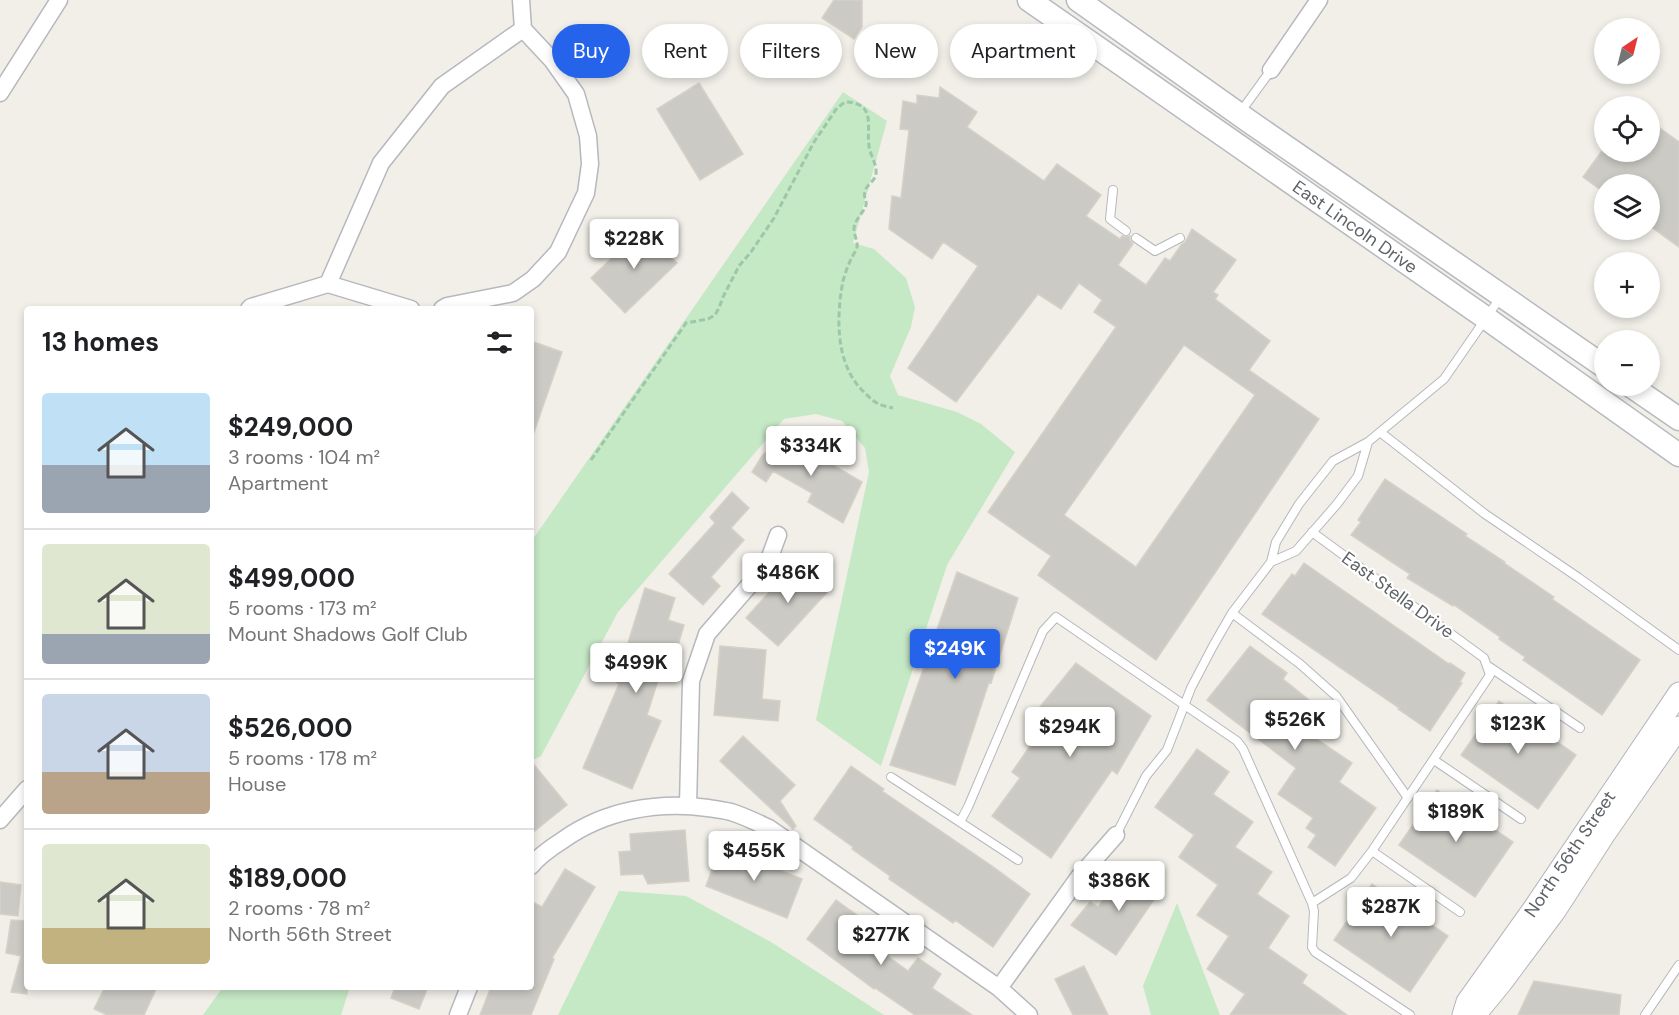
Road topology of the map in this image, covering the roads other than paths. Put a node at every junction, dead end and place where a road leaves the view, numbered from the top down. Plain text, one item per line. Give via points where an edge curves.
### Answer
1 (59, 0) edge
2 (521, 0) edge
3 (1029, 0) edge
4 (1078, 0) edge
5 (1319, 0) edge
6 (523, 29) junction
7 (1271, 70) joint
8 (1148, 82) junction
9 (0, 93) edge
10 (1239, 114) junction
11 (1275, 140) junction
12 (1113, 190) dead end
13 (1126, 231) dead end
14 (1136, 238) dead end
15 (1180, 238) dead end
16 (328, 284) junction
17 (1502, 295) junction
18 (254, 306) edge
19 (401, 306) edge
20 (447, 306) edge
21 (1486, 318) junction
22 (1594, 359) edge
23 (1646, 396) edge
24 (1679, 419) edge
25 (1380, 432) junction
26 (1368, 442) junction
27 (1679, 455) edge
28 (1312, 532) junction
29 (778, 535) dead end
30 (1271, 562) junction
31 (1232, 613) junction
32 (1679, 650) edge
33 (1486, 662) junction
34 (1679, 693) edge
35 (1185, 704) junction
36 (1679, 727) edge
37 (1580, 728) dead end
38 (1434, 760) junction
39 (891, 777) dead end
40 (24, 792) edge
41 (1408, 798) junction
42 (688, 806) junction
43 (1521, 819) dead end
44 (0, 820) edge
45 (960, 822) junction
46 (1116, 835) joint
47 (1372, 851) junction
48 (1018, 860) dead end
49 (534, 862) edge
50 (1312, 903) junction
51 (1460, 912) dead end
52 (1679, 965) edge
53 (999, 988) junction
54 (468, 990) edge
55 (458, 1015) edge
56 (1029, 1015) edge
57 (1410, 1015) edge
58 (1463, 1015) edge
59 (1475, 1015) edge
60 (1645, 1015) edge

1 - 9 street
2 - 6 street
3 - 8 main road, East Lincoln Drive
4 - 10 main road, East Lincoln Drive
5 - 7 street
6 - 16 street via 442,86 381,163
6 - 20 street via 576,94 588,136 586,193 558,252 533,279 513,292
7 - 10 lane
8 - 11 main road via 1174,86 1251,138
8 - 21 main road, East Lincoln Drive
10 - 11 main road, East Lincoln Drive
11 - 17 main road, East Lincoln Drive
12 - 13 lane via 1110,219
14 - 15 lane via 1155,251
16 - 18 street
16 - 19 street
17 - 21 lane
17 - 22 main road, East Lincoln Drive
21 - 25 lane via 1444,379
21 - 27 main road, East Lincoln Drive
23 - 24 main road
25 - 26 lane
25 - 32 lane via 1485,514
26 - 28 lane via 1358,476
26 - 30 lane via 1333,461 1294,511 1276,542
28 - 30 lane via 1296,551
28 - 33 lane, East Stella Drive
29 - 42 street via 767,565 707,634 691,681
30 - 31 lane
31 - 35 lane
31 - 41 lane via 1336,696
33 - 37 lane, East Stella Drive
33 - 38 lane via 1490,675
34 - 58 street, North 56th Street via 1467,1002
35 - 45 lane via 1056,617 1043,631
35 - 46 lane via 1167,750 1146,776
35 - 50 lane via 1243,749
36 - 59 street, North 56th Street via 1555,911
38 - 41 lane
38 - 43 lane
39 - 45 lane
40 - 44 street
41 - 47 lane
42 - 49 street via 629,811 597,820
42 - 53 street via 728,811 769,828
45 - 48 lane
46 - 53 street via 1079,878
47 - 50 lane via 1351,878
47 - 51 lane
50 - 57 lane via 1315,952
52 - 60 lane
53 - 56 street
54 - 55 street

